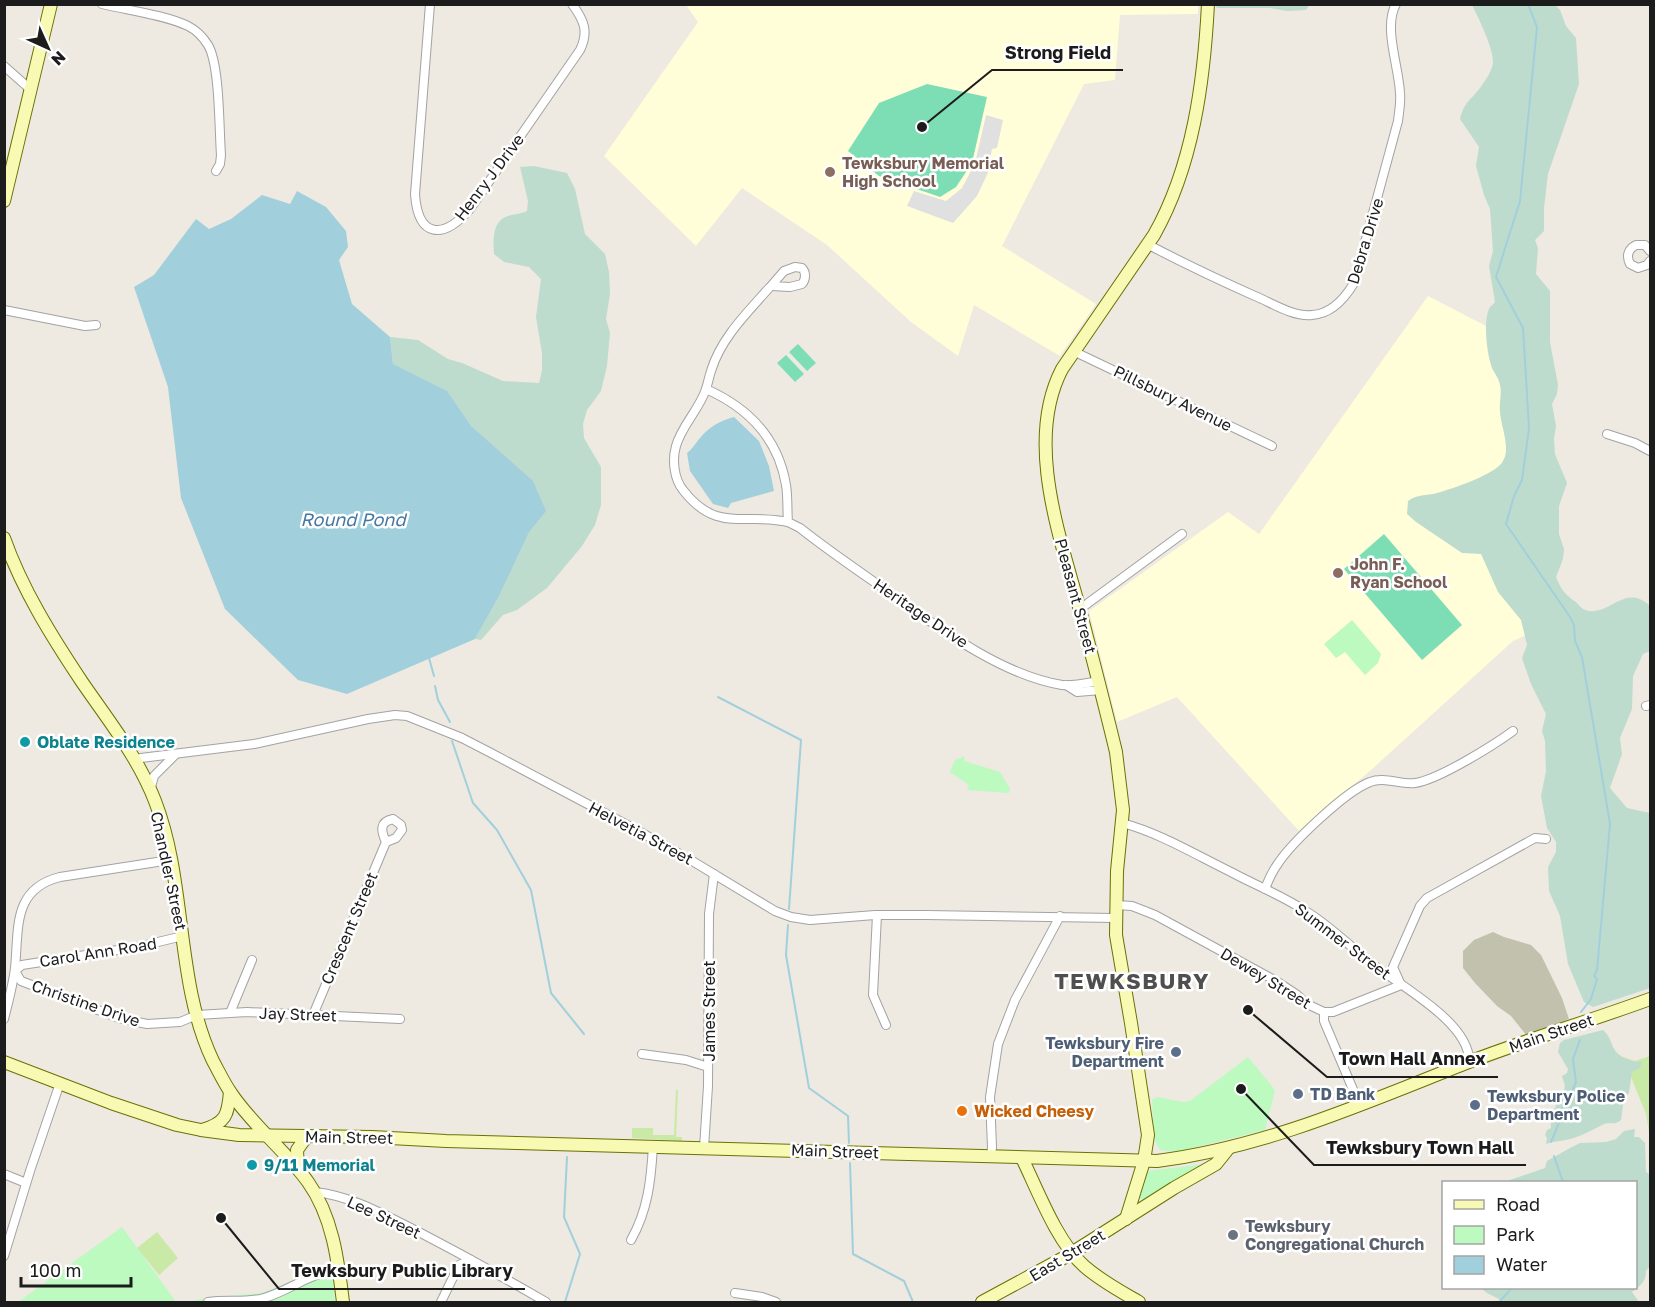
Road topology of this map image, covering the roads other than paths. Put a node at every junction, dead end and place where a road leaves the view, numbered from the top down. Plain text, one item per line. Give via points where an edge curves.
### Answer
1 (51, 4) edge
2 (102, 4) edge
3 (430, 4) edge
4 (572, 4) edge
5 (1208, 4) edge
6 (1396, 4) edge
7 (4, 66) edge
8 (31, 90) junction
9 (216, 171) dead end
10 (7, 175) edge
11 (4, 201) edge
12 (1147, 244) junction
13 (1650, 251) edge
14 (1650, 261) edge
15 (769, 288) dead end
16 (4, 310) edge
17 (96, 325) dead end
18 (1074, 351) junction
19 (706, 389) junction
20 (1607, 434) dead end
21 (1272, 446) dead end
22 (1650, 451) edge
23 (788, 522) junction
24 (1182, 534) dead end
25 (4, 538) edge
26 (1080, 609) junction
27 (1100, 686) junction
28 (1513, 731) dead end
29 (176, 753) junction
30 (133, 759) junction
31 (150, 791) junction
32 (1122, 823) junction
33 (1546, 839) dead end
34 (386, 842) dead end
35 (170, 860) junction
36 (714, 874) junction
37 (1265, 890) junction
38 (1116, 905) junction
39 (877, 915) junction
40 (1060, 916) junction
41 (1115, 918) junction
42 (183, 936) junction
43 (252, 960) dead end
44 (15, 972) junction
45 (1401, 985) junction
46 (1650, 999) edge
47 (1324, 1012) junction
48 (230, 1013) junction
49 (197, 1015) junction
50 (313, 1015) junction
51 (4, 1019) edge
52 (400, 1019) dead end
53 (886, 1025) dead end
54 (642, 1054) dead end
55 (4, 1062) edge
56 (1469, 1062) junction
57 (708, 1067) junction
58 (60, 1083) junction
59 (230, 1092) junction
60 (1360, 1106) junction
61 (201, 1130) junction
62 (267, 1136) junction
63 (307, 1136) junction
64 (653, 1146) junction
65 (704, 1148) junction
66 (1228, 1149) junction
67 (990, 1156) junction
68 (1022, 1158) junction
69 (1144, 1161) junction
70 (298, 1169) junction
71 (4, 1174) edge
72 (26, 1183) junction
73 (315, 1192) junction
74 (1126, 1218) junction
75 (631, 1240) dead end
76 (1073, 1253) junction
77 (4, 1256) edge
78 (471, 1260) junction
79 (339, 1270) junction
80 (735, 1293) dead end
81 (261, 1299) junction
82 (208, 1302) edge
83 (272, 1302) edge
84 (343, 1302) edge
85 (441, 1302) edge
86 (546, 1302) edge
87 (776, 1302) edge
88 (982, 1302) edge
89 (1139, 1302) edge

1 - 8 main road
2 - 9 street via 179,23 205,40 215,71 221,155
3 - 4 street, Henry J Drive via 415,194 422,224 437,229 454,225 470,209 580,50 585,28 583,18
5 - 12 main road, Pleasant Street via 1202,75 1190,138 1167,212
6 - 12 street, Debra Drive via 1391,28 1400,95 1398,121 1354,283 1339,303 1312,315 1293,312
7 - 8 street
8 - 10 main road
10 - 11 main road
12 - 18 main road, Pleasant Street
13 - 14 street via 1645,245 1636,245 1628,255 1634,267 1643,267
15 - 19 street, Heritage Drive via 724,343
16 - 17 street
18 - 21 street, Pillsbury Avenue
18 - 26 main road, Pleasant Street via 1055,382 1046,417 1046,440 1055,512
19 - 23 street via 752,417 767,437 783,473
19 - 23 street, Heritage Drive via 676,447 675,470 680,486 707,513 719,517
20 - 22 street
23 - 27 street, Heritage Drive via 973,648 1044,681
24 - 26 street
25 - 30 main road, Chandler Street via 40,614
26 - 27 main road, Pleasant Street
27 - 32 main road, Pleasant Street via 1116,752
28 - 37 street via 1422,781 1366,784 1287,852
29 - 30 street, Helvetia Street
29 - 31 street via 154,776
29 - 36 street, Helvetia Street via 278,740 368,719 407,716 462,738
30 - 31 main road, Chandler Street
31 - 35 main road, Chandler Street
32 - 37 street, Summer Street via 1152,833
32 - 38 main road, Pleasant Street
33 - 45 street via 1535,838 1422,902 1393,967
34 - 50 street, Crescent Street
35 - 42 main road, Chandler Street
35 - 44 street via 48,880 32,891 21,910 17,929
36 - 39 street, Helvetia Street via 790,917 810,920
36 - 57 street, James Street via 709,914
37 - 45 street, Summer Street via 1307,911
38 - 41 main road, Pleasant Street
38 - 47 street, Dewey Street via 1132,906 1155,915
39 - 40 street, Helvetia Street
39 - 53 street via 873,995
40 - 41 street, Helvetia Street
40 - 67 street via 1015,1000 998,1044 990,1097
41 - 69 main road, Pleasant Street via 1145,1115 1148,1143
42 - 44 street, Carol Ann Road via 22,965
42 - 49 main road, Chandler Street
43 - 48 street
44 - 49 street, Christine Drive via 21,981 135,1023 180,1022
44 - 51 street
45 - 47 street
45 - 56 street, Summer Street via 1443,1016 1466,1049
46 - 56 main road, Main Street
47 - 60 street, Dewey Street via 1324,1021
48 - 49 street, Jay Street
48 - 50 street, Jay Street
49 - 59 main road, Chandler Street via 213,1060
50 - 52 street, Jay Street
54 - 57 street
55 - 58 main road, Main Street
56 - 60 main road, Main Street
57 - 65 street, James Street
58 - 61 main road, Main Street via 167,1122
58 - 72 street
59 - 61 main road via 225,1118
59 - 62 main road, Chandler Street
60 - 66 main road, Main Street
61 - 62 main road, Main Street
62 - 63 main road, Main Street
62 - 70 main road, Chandler Street
63 - 64 main road, Main Street
63 - 70 main road via 297,1150
64 - 65 main road, Main Street
64 - 75 street via 648,1201
65 - 67 main road, Main Street
66 - 69 main road, Main Street
66 - 74 main road, East Street via 1216,1164
67 - 68 main road, Main Street
68 - 69 main road, Main Street
68 - 76 main road via 1056,1229
69 - 74 main road, Pleasant Street
70 - 73 main road, Chandler Street
71 - 72 street
72 - 77 street
73 - 78 street, Lee Street via 346,1198
73 - 79 main road, Chandler Street via 328,1224
74 - 76 main road, East Street
76 - 88 main road, East Street
76 - 89 main road via 1097,1276
78 - 85 street via 459,1265
78 - 86 street, Lee Street
79 - 81 street
79 - 84 main road, Chandler Street
80 - 87 street
81 - 82 street
81 - 83 street

